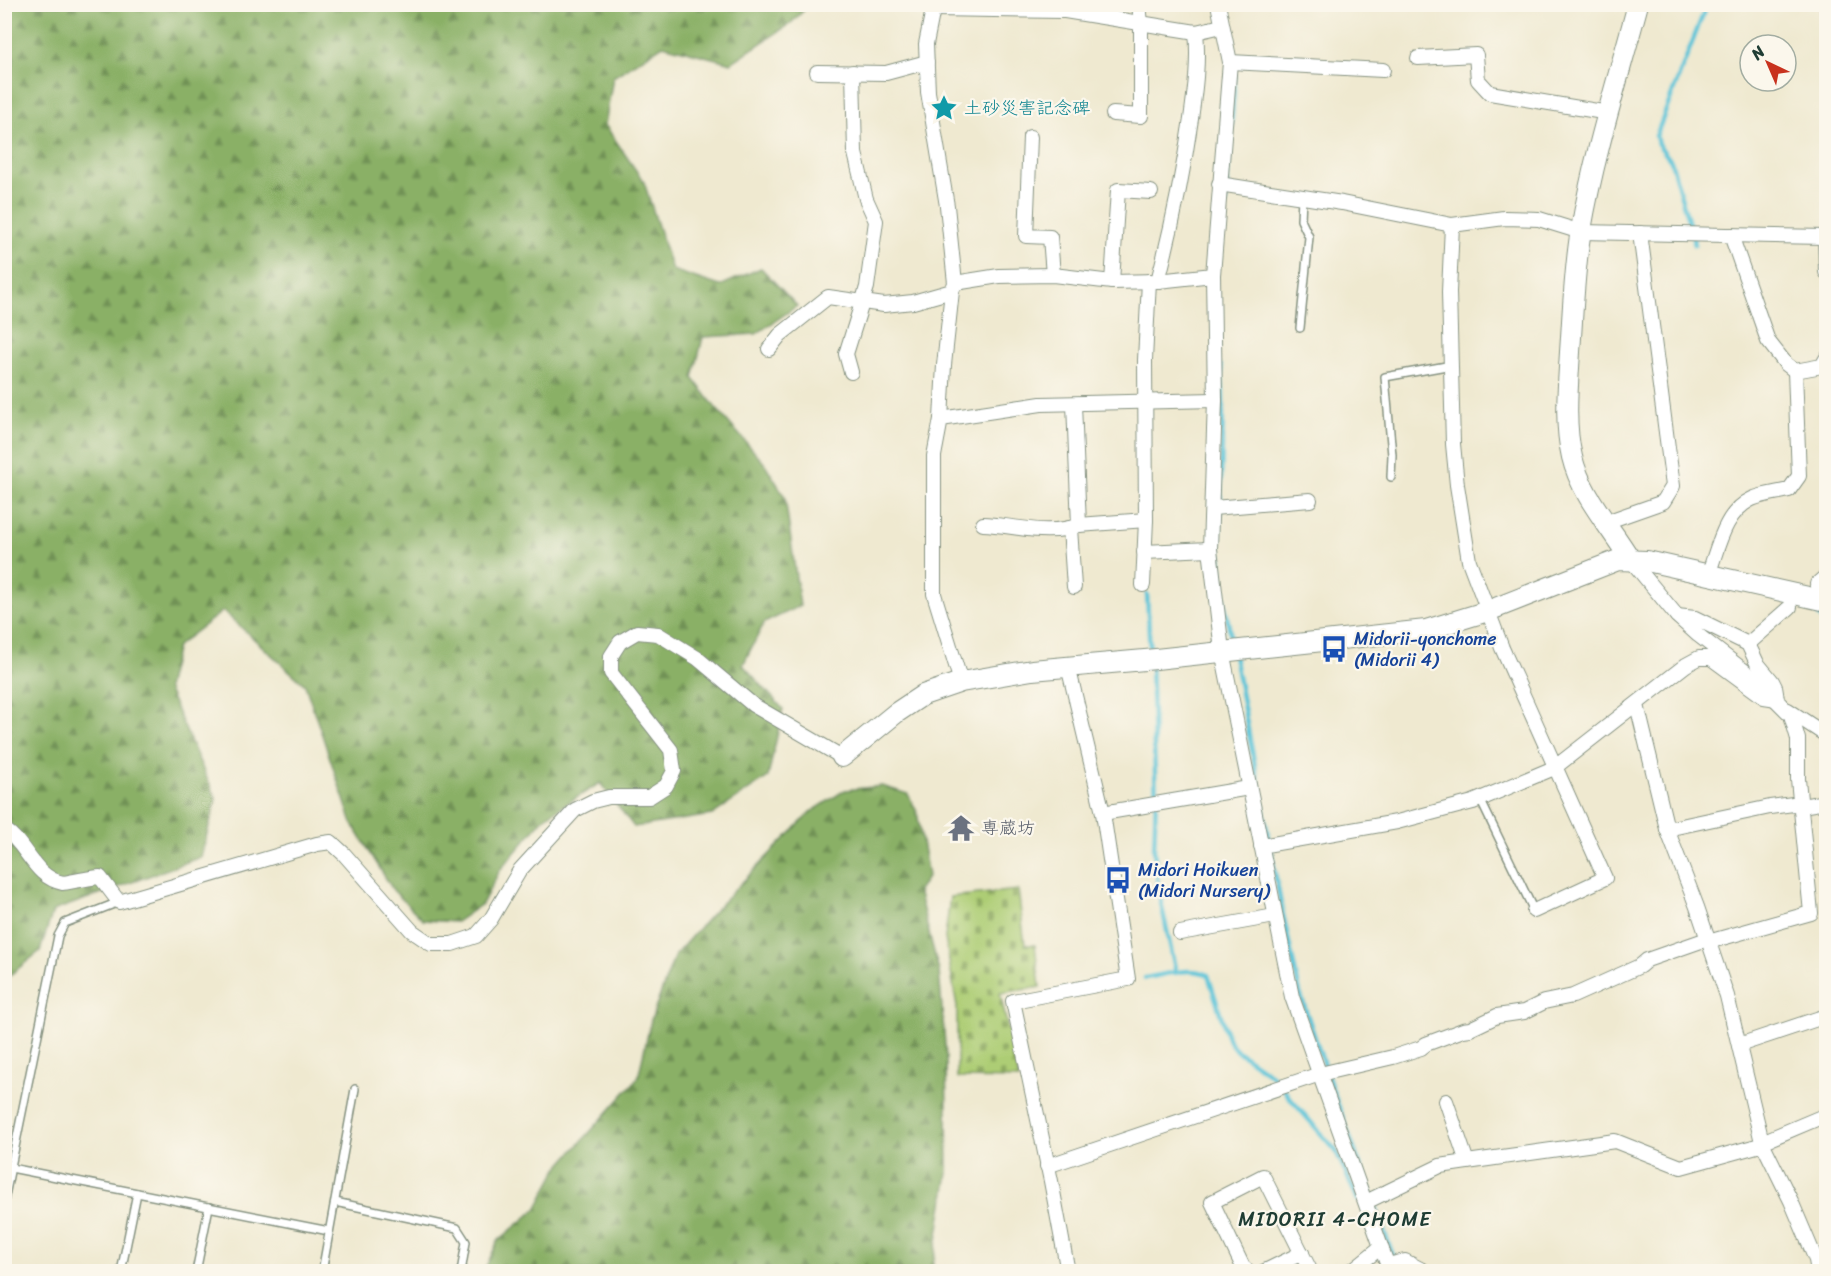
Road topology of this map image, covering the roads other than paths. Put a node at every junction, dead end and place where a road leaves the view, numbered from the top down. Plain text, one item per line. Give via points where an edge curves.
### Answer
1 (1139, 4) edge
2 (1218, 4) edge
3 (1637, 5) edge
4 (934, 7) edge
5 (1064, 8) edge
6 (1141, 23) junction
7 (1222, 26) junction
8 (1196, 32) junction
9 (1418, 58) dead end
10 (927, 62) junction
11 (1230, 62) junction
12 (1383, 70) dead end
13 (817, 72) dead end
14 (853, 72) junction
15 (1610, 113) junction
16 (1113, 114) dead end
17 (1030, 137) dead end
18 (1219, 184) junction
19 (1151, 192) dead end
20 (1302, 197) junction
21 (1452, 225) junction
22 (1581, 232) junction
23 (1640, 233) junction
24 (1731, 235) junction
25 (1826, 237) edge
26 (1827, 272) edge
27 (1053, 275) junction
28 (1213, 275) junction
29 (1154, 281) junction
30 (1112, 282) junction
31 (954, 287) junction
32 (862, 303) junction
33 (1300, 328) dead end
34 (768, 349) dead end
35 (1827, 359) edge
36 (1452, 365) junction
37 (1795, 371) junction
38 (851, 372) dead end
39 (1215, 400) junction
40 (1146, 402) junction
41 (1074, 404) junction
42 (941, 418) junction
43 (1391, 477) dead end
44 (1310, 500) dead end
45 (1213, 508) junction
46 (1146, 520) junction
47 (1606, 522) junction
48 (983, 524) dead end
49 (1075, 527) junction
50 (1210, 549) junction
51 (1143, 552) junction
52 (1630, 559) junction
53 (1708, 575) junction
54 (1143, 585) dead end
55 (1074, 587) dead end
56 (1824, 587) edge
57 (1790, 608) dead end
58 (1488, 611) junction
59 (1677, 616) junction
60 (1748, 644) junction
61 (1222, 651) junction
62 (1068, 666) junction
63 (961, 682) junction
64 (1781, 704) junction
65 (1637, 705) junction
66 (1827, 735) edge
67 (842, 757) joint
68 (1554, 768) junction
69 (1249, 788) junction
70 (1480, 799) junction
71 (1827, 802) edge
72 (1801, 804) junction
73 (1103, 813) junction
74 (4, 829) edge
75 (1667, 829) junction
76 (1261, 846) junction
77 (119, 902) junction
78 (1534, 911) joint
79 (1275, 916) junction
80 (1180, 933) dead end
81 (1708, 941) junction
82 (1827, 1016) edge
83 (1739, 1045) junction
84 (1320, 1074) junction
85 (355, 1089) dead end
86 (1446, 1101) dead end
87 (1827, 1115) edge
88 (1763, 1143) junction
89 (1467, 1162) junction
90 (1047, 1166) junction
91 (11, 1168) junction
92 (137, 1193) junction
93 (4, 1201) edge
94 (335, 1202) junction
95 (1366, 1202) junction
96 (209, 1207) junction
97 (329, 1232) junction
98 (1381, 1247) junction
99 (1302, 1253) junction
100 (1388, 1268) edge
101 (121, 1272) edge
102 (196, 1272) edge
103 (322, 1272) edge
104 (461, 1272) edge
105 (1068, 1272) edge
106 (1249, 1272) edge
107 (1263, 1272) edge
108 (1311, 1272) edge
109 (1350, 1272) edge
110 (1426, 1272) edge
111 (1818, 1272) edge

1 - 6 street
2 - 7 street
3 - 15 street
4 - 5 street
4 - 10 street via 926,44
5 - 6 street
6 - 8 street
6 - 16 street via 1141,116
7 - 8 street
7 - 11 street
8 - 29 street via 1198,53 1186,154 1177,206
9 - 15 street via 1476,55 1478,80 1490,93
10 - 14 street via 886,73
10 - 31 street
11 - 12 street
11 - 18 street
13 - 14 street
14 - 32 street via 855,153 866,199 876,221
15 - 22 street
17 - 27 street via 1026,236 1050,237
18 - 20 street
18 - 28 street
19 - 30 street via 1118,190
20 - 21 street
20 - 33 lane via 1301,220 1309,237
21 - 22 street via 1504,218 1539,219
21 - 36 street
22 - 23 street
22 - 47 street via 1572,329 1569,431 1578,477
23 - 24 street
23 - 47 street via 1673,486 1663,502
24 - 25 street
24 - 37 street via 1768,341
25 - 26 street
27 - 30 street
27 - 31 street via 999,276
28 - 29 street
28 - 39 street
29 - 30 street
29 - 40 street via 1145,360
31 - 32 street via 913,302
31 - 42 street
32 - 34 street via 828,297
32 - 38 street via 846,354
35 - 37 street via 1822,366
36 - 43 lane via 1385,377
36 - 58 street via 1457,484 1469,561
37 - 53 street via 1799,476 1789,490 1753,499 1737,509 1728,521
39 - 40 street
39 - 45 street
40 - 41 street
40 - 46 street
41 - 42 street via 1041,404
41 - 49 street
42 - 63 street via 934,456 934,594
44 - 45 street
45 - 50 street
46 - 49 street
46 - 51 street
47 - 52 street
48 - 49 street via 1025,530
49 - 55 street
50 - 51 street
50 - 61 street
51 - 54 street
52 - 53 street
52 - 58 street via 1618,560
52 - 59 street
53 - 56 street
57 - 60 street
58 - 61 street via 1426,630
58 - 68 street
59 - 60 street via 1695,618
59 - 64 street
60 - 64 street via 1772,681
61 - 62 street
61 - 69 street
62 - 63 street
62 - 73 street
63 - 67 street via 923,695
64 - 65 street via 1764,697 1711,658 1699,658
64 - 66 street
64 - 72 street via 1794,723 1798,739
65 - 68 street
65 - 75 street
67 - 77 street via 753,705 697,658 658,634 637,632 620,642 611,656 611,673 671,750 674,771 666,786 649,797 609,797 575,810 520,870 491,919 476,936 452,944 431,944 412,931 331,842
68 - 70 street
68 - 78 street via 1605,878
69 - 73 street
69 - 76 street
70 - 76 street via 1397,822
70 - 78 lane
71 - 72 street
72 - 75 street
72 - 81 street via 1812,913
73 - 90 street via 1128,979 1013,1001
74 - 77 street via 15,836 40,872 64,883 100,877
75 - 81 street
76 - 79 street
77 - 91 lane via 65,923 58,936
79 - 80 street
79 - 84 street via 1292,997
81 - 83 street
81 - 84 street via 1647,960 1573,996 1544,1002 1524,1012 1497,1016 1393,1057
82 - 83 street
83 - 88 street
84 - 90 street
84 - 95 street
85 - 94 lane
86 - 89 street
87 - 88 street
88 - 89 street via 1681,1167 1615,1141
88 - 111 street
89 - 95 street via 1440,1166
90 - 105 street
91 - 92 lane
91 - 93 lane
92 - 96 lane
92 - 101 lane
94 - 97 lane
94 - 104 lane via 458,1228 466,1242
95 - 98 street
96 - 97 lane
96 - 102 lane
97 - 103 lane
98 - 100 street
98 - 109 street
99 - 106 street via 1263,1176 1212,1202
99 - 107 street
99 - 108 street
100 - 110 street via 1405,1261

